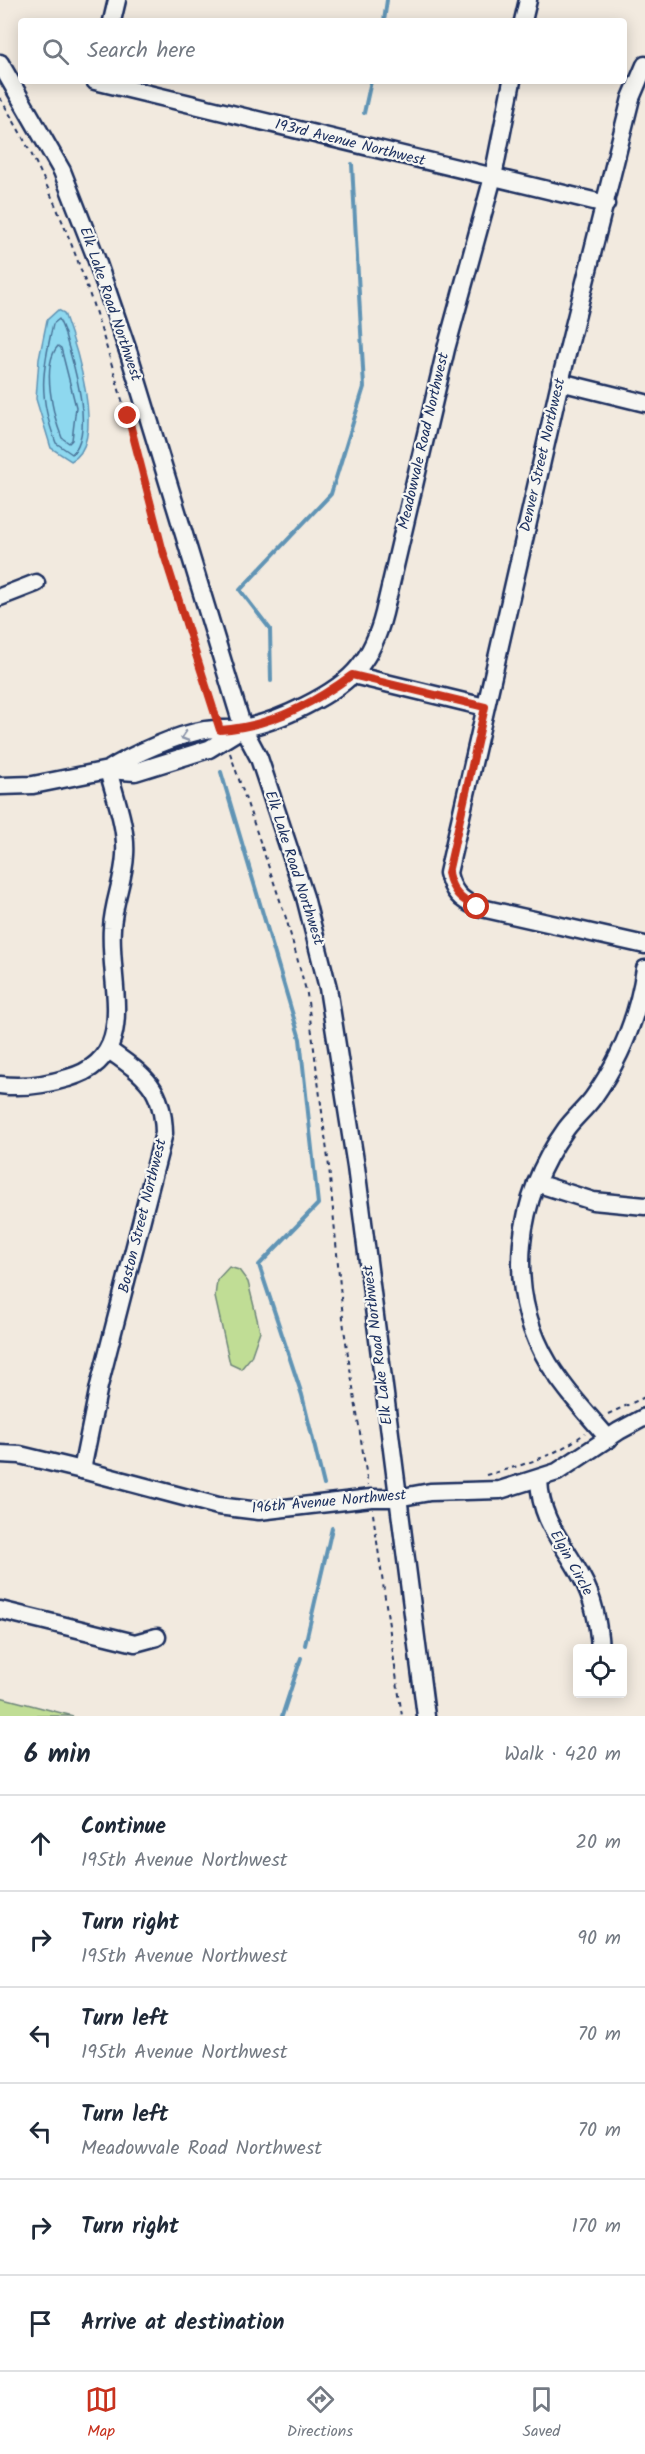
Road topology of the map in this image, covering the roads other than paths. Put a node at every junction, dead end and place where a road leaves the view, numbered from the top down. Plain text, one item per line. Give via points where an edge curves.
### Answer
1 (117, 0) edge
2 (528, 0) edge
3 (113, 18) edge
4 (524, 18) edge
5 (0, 63) edge
6 (645, 65) edge
7 (109, 84) edge
8 (511, 84) edge
9 (493, 177) junction
10 (606, 204) junction
11 (560, 382) junction
12 (645, 403) edge
13 (36, 583) dead end
14 (0, 597) edge
15 (352, 675) junction
16 (485, 707) junction
17 (243, 728) junction
18 (108, 770) junction
19 (0, 786) edge
20 (645, 945) edge
21 (645, 969) edge
22 (109, 1050) junction
23 (0, 1084) edge
24 (536, 1183) junction
25 (645, 1206) edge
26 (645, 1417) edge
27 (609, 1439) junction
28 (0, 1454) edge
29 (82, 1470) junction
30 (539, 1480) junction
31 (397, 1498) junction
32 (0, 1610) edge
33 (157, 1637) dead end
34 (599, 1644) edge
35 (426, 1716) edge

1 - 3 street
2 - 4 street
5 - 17 street, Elk Lake Road Northwest via 62,171 96,258
6 - 10 street, Denver Street Northwest via 631,98
7 - 9 street, 193rd Avenue Northwest
8 - 9 street, Meadowvale Road Northwest
9 - 10 street, 193rd Avenue Northwest
9 - 15 street, Meadowvale Road Northwest via 446,349 382,623 375,643
10 - 11 street, Denver Street Northwest
11 - 12 street
11 - 16 street, Denver Street Northwest
13 - 14 street
15 - 16 street
15 - 17 street, Meadowvale Road Northwest via 311,702
16 - 20 street, Denver Street Northwest via 449,863 454,891 467,903 493,911
17 - 18 street, Meadowvale Road Northwest via 223,734 204,730 131,755
17 - 31 street, Elk Lake Road Northwest via 258,758 305,897 328,988 357,1167
18 - 19 street via 33,785
18 - 22 street via 125,844 112,926 116,1029
21 - 24 street via 638,1008 620,1051 592,1098 548,1156
22 - 23 street via 90,1069 76,1076 40,1085
22 - 29 street, Boston Street Northwest via 151,1083 164,1118 164,1133 99,1386
24 - 25 street via 593,1201
24 - 27 street via 521,1240 528,1314 549,1364
26 - 27 street, 196th Avenue Northwest
27 - 30 street, 196th Avenue Northwest
28 - 29 street, 196th Avenue Northwest
29 - 31 street, 196th Avenue Northwest via 237,1509
30 - 31 street, 196th Avenue Northwest via 500,1490 430,1492
30 - 34 street, Elgin Circle via 542,1510 593,1602
31 - 35 street, Elk Lake Road Northwest
32 - 33 street via 135,1643

